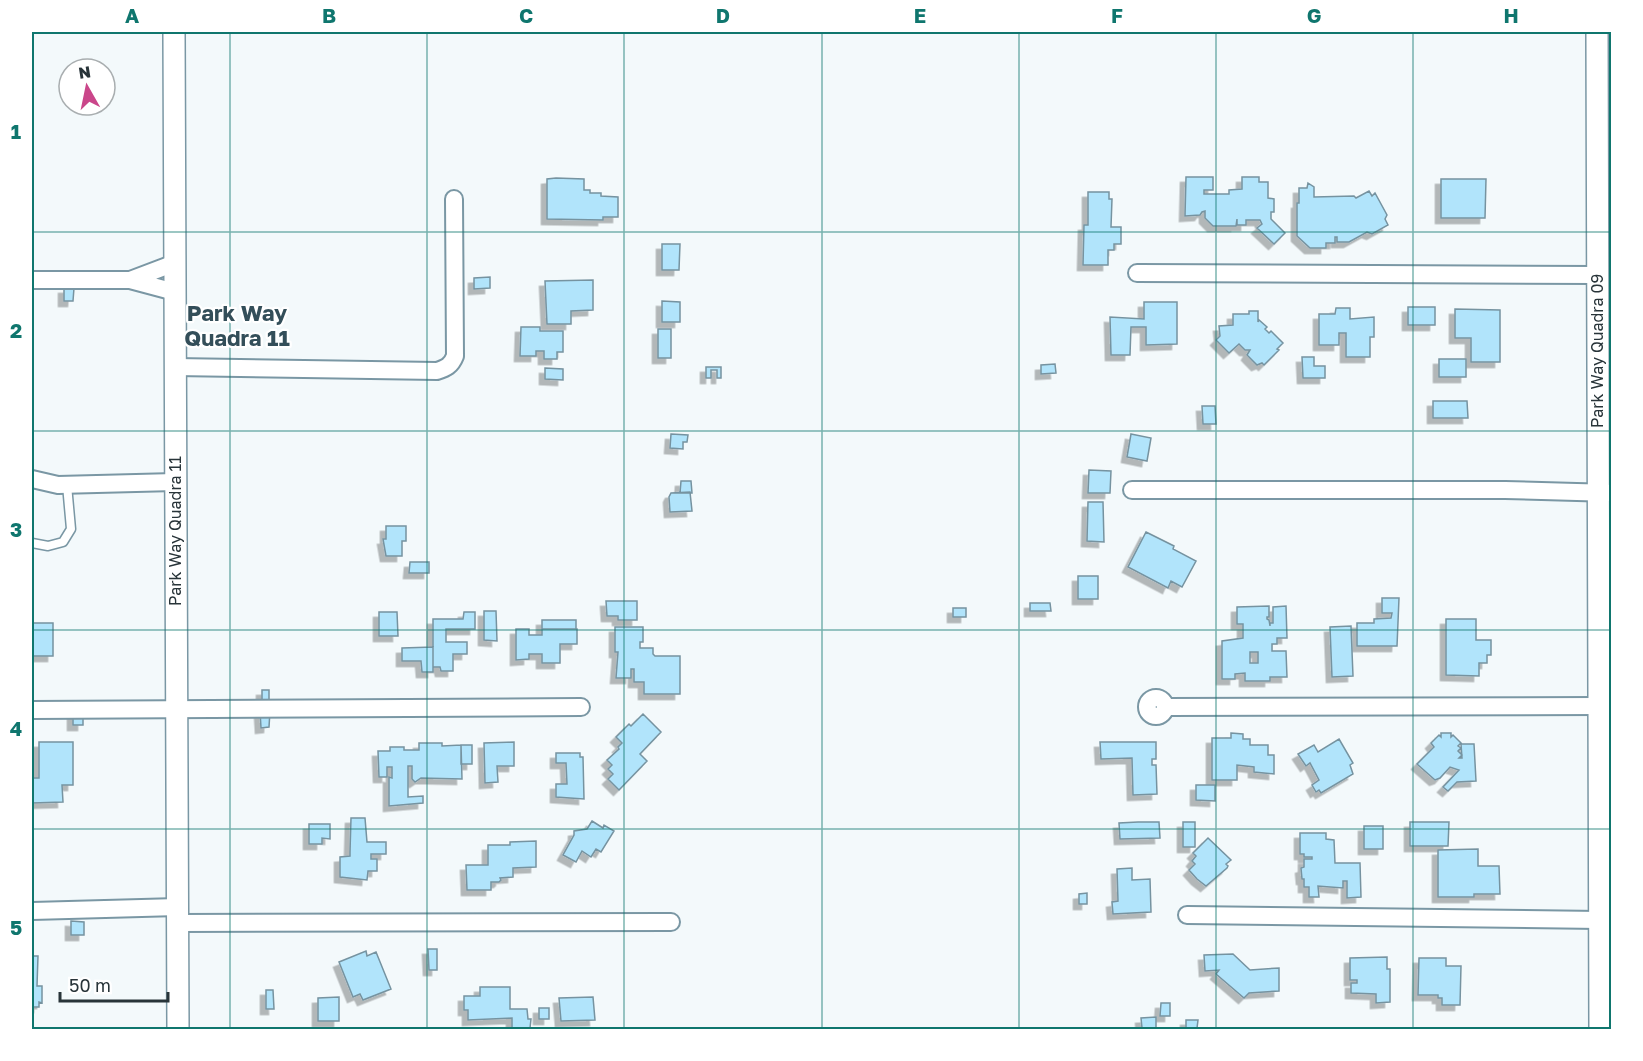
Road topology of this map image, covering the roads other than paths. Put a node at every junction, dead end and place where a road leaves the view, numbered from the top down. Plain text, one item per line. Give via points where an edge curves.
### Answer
1 (174, 32) edge
2 (1597, 32) edge
3 (454, 199) dead end
4 (175, 263) junction
5 (1137, 273) dead end
6 (1602, 275) edge
7 (32, 280) edge
8 (130, 280) junction
9 (175, 292) junction
10 (175, 367) junction
11 (32, 478) edge
12 (175, 482) junction
13 (67, 485) junction
14 (1132, 490) dead end
15 (1604, 493) edge
16 (32, 543) edge
17 (581, 707) dead end
18 (1166, 707) dead end
19 (1604, 708) edge
20 (176, 709) junction
21 (32, 710) edge
22 (32, 911) edge
23 (178, 915) junction
24 (1187, 915) dead end
25 (1600, 920) junction
26 (671, 922) dead end
27 (178, 1029) edge
28 (1599, 1029) edge

1 - 4 street, Park Way Quadra 11
2 - 6 street, Park Way Quadra 09
3 - 10 street via 455,356 446,369
4 - 8 street
4 - 9 street, Park Way Quadra 11
5 - 6 street
6 - 15 street, Park Way Quadra 09
7 - 8 street
8 - 9 street
9 - 10 street, Park Way Quadra 11
10 - 12 street, Park Way Quadra 11
11 - 13 street
12 - 13 street
12 - 20 street, Park Way Quadra 11
13 - 16 lane via 71,529 63,542 48,546
14 - 15 street
15 - 19 street, Park Way Quadra 09
17 - 20 street
18 - 19 street
19 - 25 street, Park Way Quadra 09
20 - 21 street
20 - 23 street, Park Way Quadra 11
22 - 23 street
23 - 26 street
23 - 27 street, Park Way Quadra 11
24 - 25 street
25 - 28 street, Park Way Quadra 09

